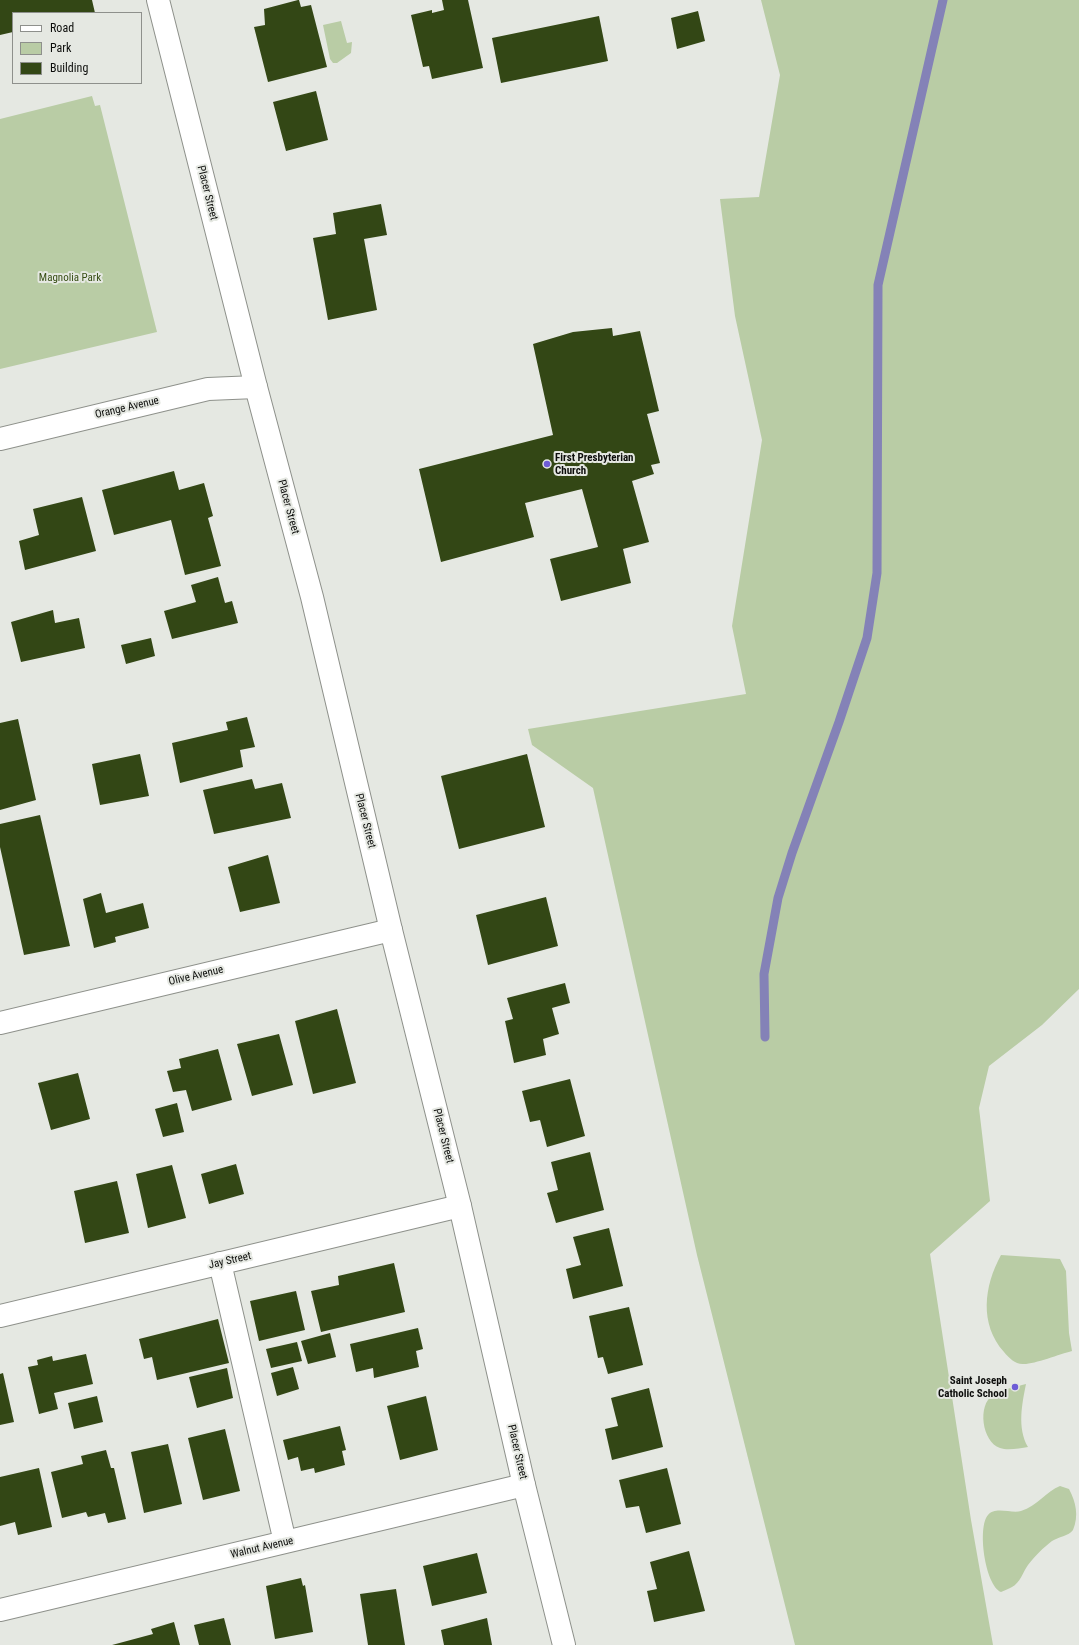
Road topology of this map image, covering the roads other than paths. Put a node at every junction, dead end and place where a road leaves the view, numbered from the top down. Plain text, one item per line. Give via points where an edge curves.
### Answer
1 (158, 0) edge
2 (256, 387) junction
3 (0, 438) edge
4 (391, 930) junction
5 (0, 1023) edge
6 (460, 1206) junction
7 (220, 1263) junction
8 (0, 1316) edge
9 (524, 1485) junction
10 (285, 1542) junction
11 (0, 1610) edge
12 (564, 1645) edge

1 - 2 main road, Placer Street
2 - 3 main road, Orange Avenue via 208,389
2 - 4 main road, Placer Street via 312,596
4 - 5 main road, Olive Avenue
4 - 6 main road, Placer Street
6 - 7 main road, Jay Street
6 - 9 main road, Placer Street
7 - 8 main road, Jay Street
7 - 10 main road
9 - 10 main road, Walnut Avenue
9 - 12 main road, Placer Street
10 - 11 main road, Walnut Avenue

